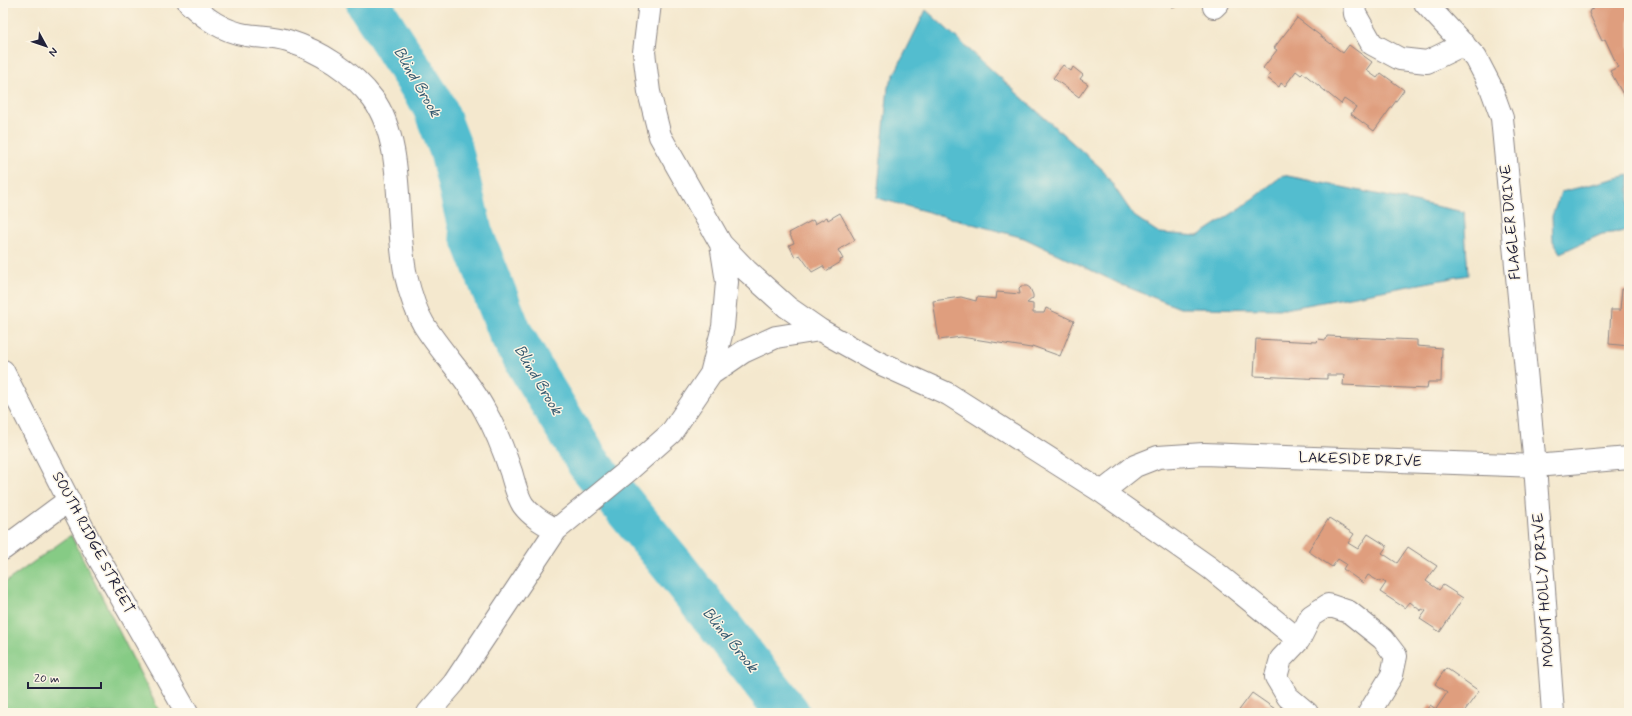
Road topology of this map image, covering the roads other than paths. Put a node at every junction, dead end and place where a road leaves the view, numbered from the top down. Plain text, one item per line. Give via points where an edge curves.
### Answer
1 (189, 3) edge
2 (650, 3) edge
3 (1354, 3) edge
4 (1425, 3) edge
5 (1464, 44) junction
6 (721, 244) junction
7 (820, 330) junction
8 (3, 371) edge
9 (711, 374) junction
10 (1629, 458) edge
11 (1534, 466) junction
12 (1102, 492) junction
13 (69, 500) junction
14 (556, 530) junction
15 (3, 549) edge
16 (1299, 640) junction
17 (187, 713) edge
18 (428, 713) edge
19 (1307, 713) edge
20 (1369, 713) edge
21 (1553, 713) edge

1 - 14 street via 201,14 229,31 287,41 330,60 350,74 374,100 383,113 394,154 400,233 406,275 414,304 424,325 485,410 522,504 533,516
2 - 6 street via 644,52 649,92 660,136
3 - 5 street via 1355,14 1372,44 1400,59 1427,62
4 - 5 street, FLAGLER DRIVE
5 - 11 street, FLAGLER DRIVE via 1476,58 1490,85 1502,118
6 - 7 street via 787,307
6 - 9 street via 726,282 723,328
7 - 9 street via 776,337 743,352
7 - 12 street via 877,362 948,394
8 - 13 street, SOUTH RIDGE STREET
9 - 14 street via 670,433
10 - 11 street, LAKESIDE DRIVE
11 - 12 street, LAKESIDE DRIVE via 1204,454 1158,457 1135,466
11 - 21 street, MOUNT HOLLY DRIVE
12 - 16 street via 1210,568
13 - 15 street
13 - 17 street, SOUTH RIDGE STREET via 93,548
14 - 18 street via 454,683
16 - 19 street via 1281,659 1276,677 1288,697
16 - 20 street via 1311,616 1328,605 1349,612 1383,639 1396,656 1392,675

